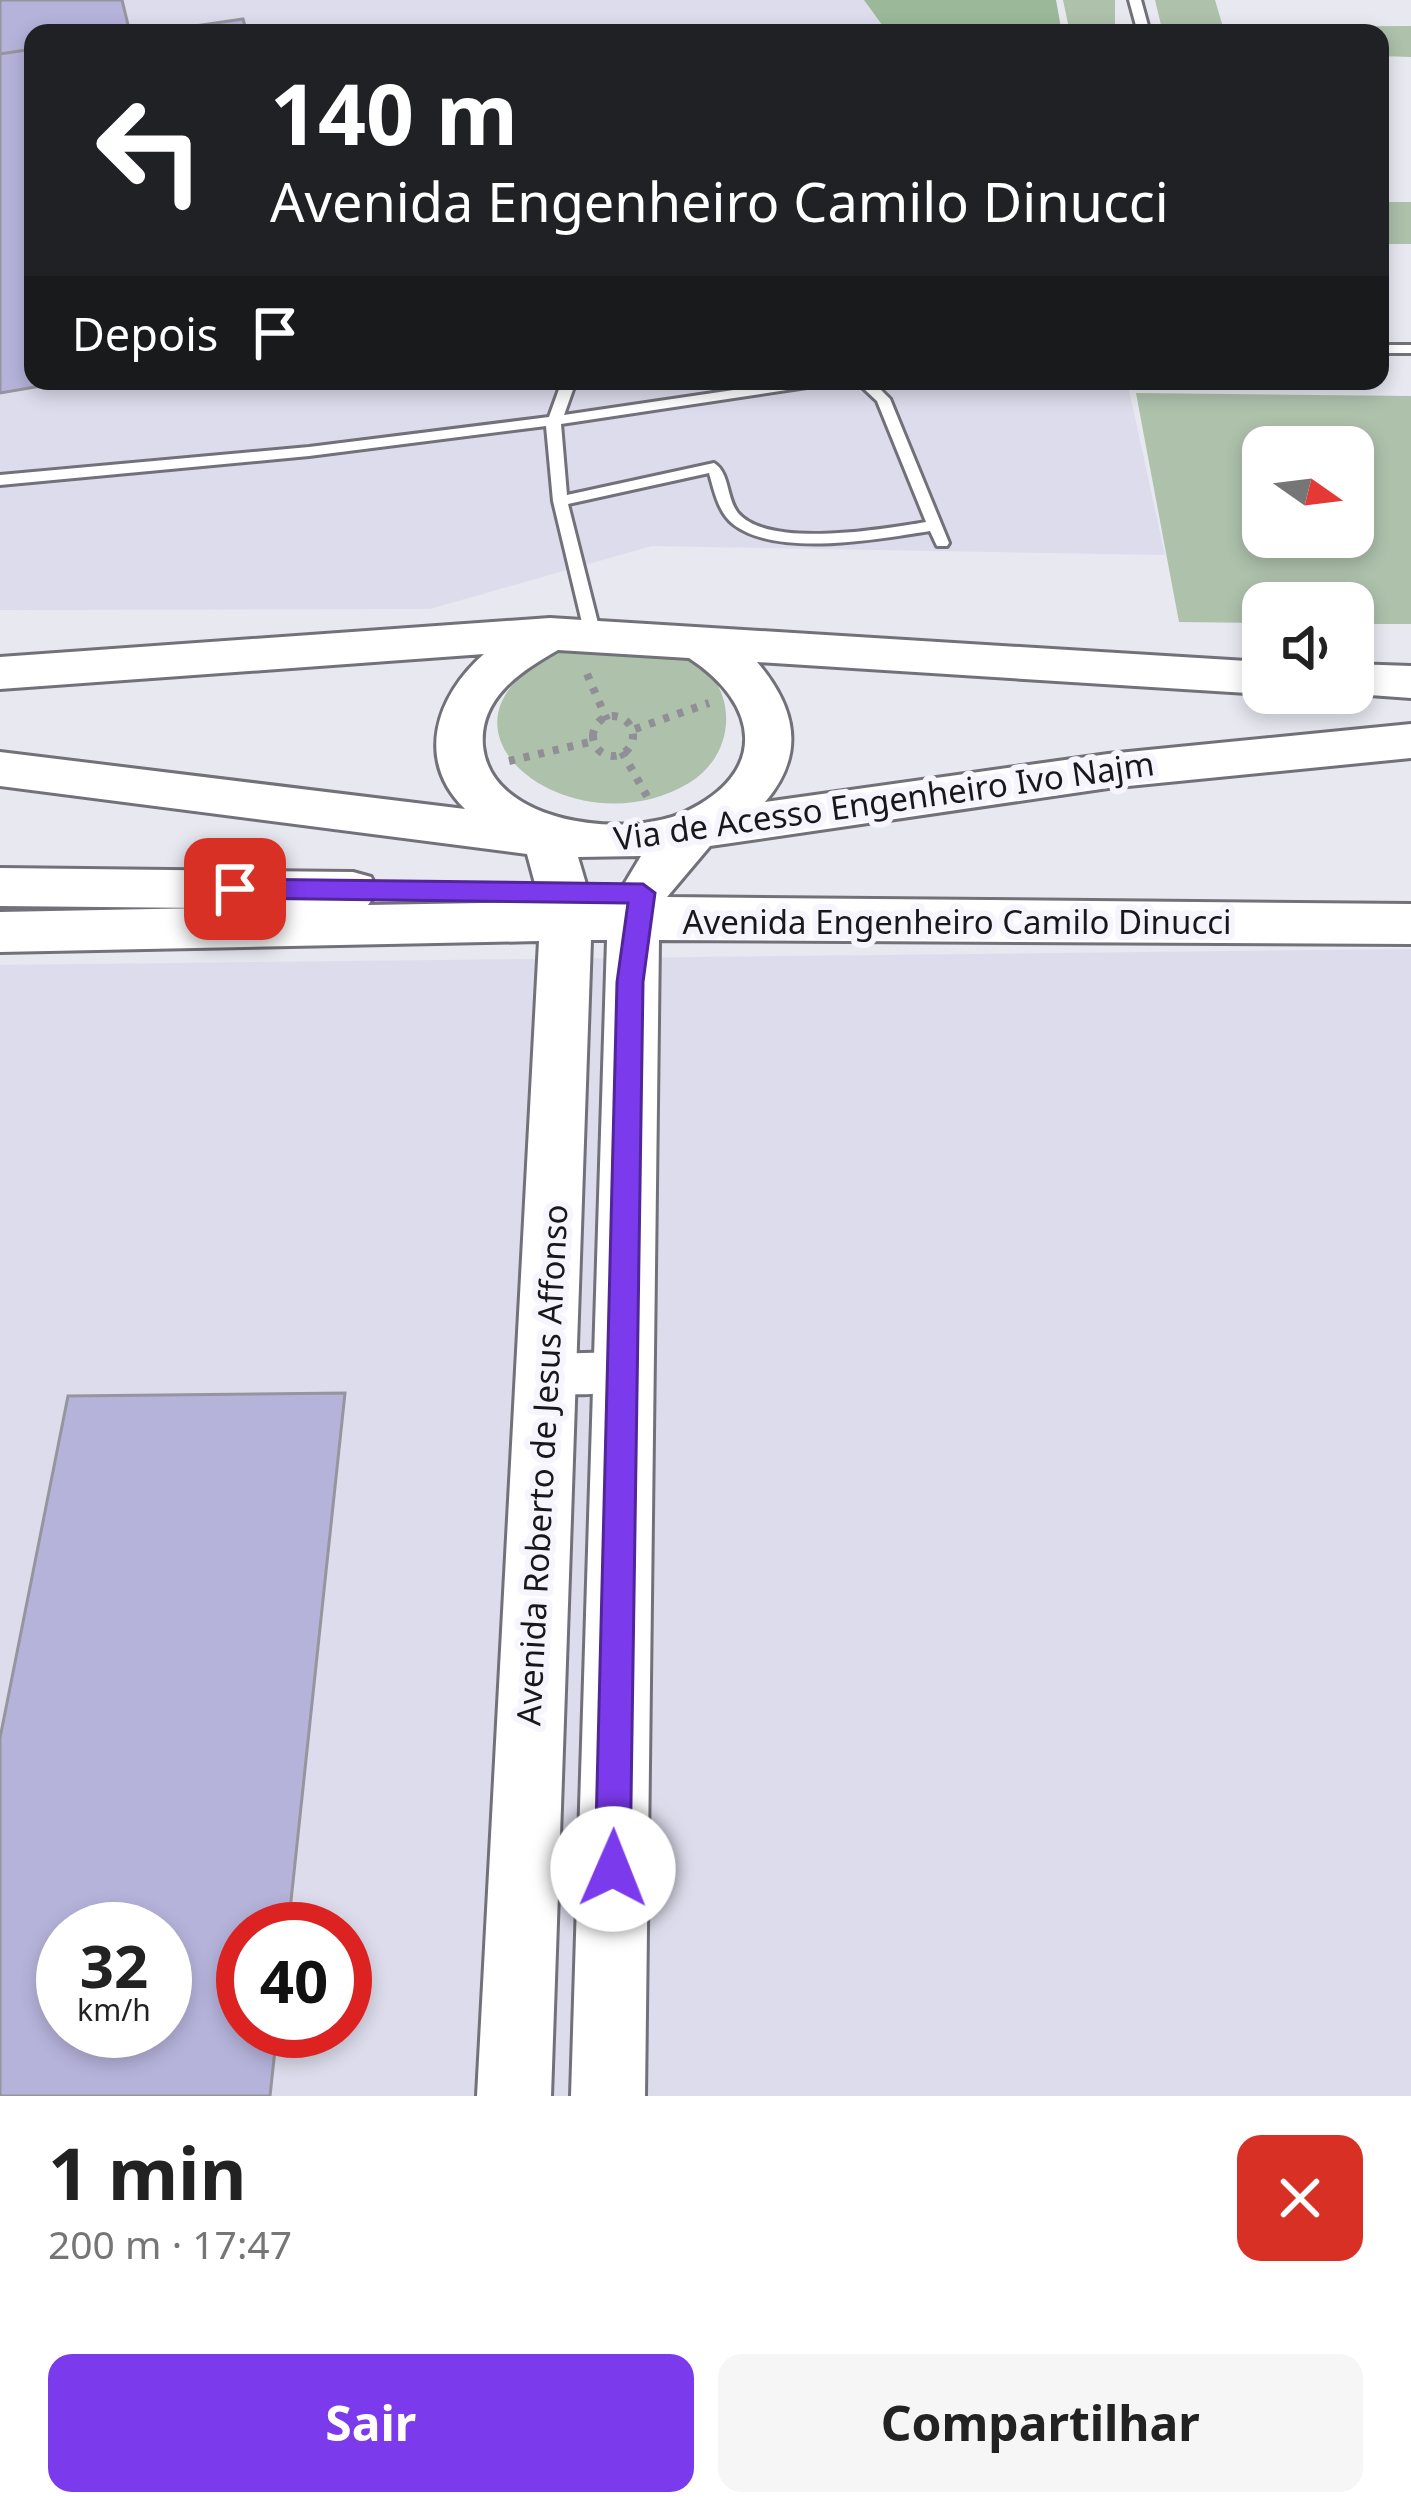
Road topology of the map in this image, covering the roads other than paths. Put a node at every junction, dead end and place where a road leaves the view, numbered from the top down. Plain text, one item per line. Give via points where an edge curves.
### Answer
1 (566, 390) edge
2 (767, 390) edge
3 (874, 390) edge
4 (553, 426) junction
5 (0, 480) edge
6 (560, 501) junction
7 (934, 526) junction
8 (942, 543) dead end
9 (572, 634) junction
10 (696, 641) junction
11 (0, 673) edge
12 (1242, 677) edge
13 (1374, 681) edge
14 (1411, 682) edge
15 (1411, 741) edge
16 (0, 769) edge
17 (700, 826) junction
18 (560, 884) junction
19 (0, 887) edge
20 (1411, 892) edge
21 (640, 907) junction
22 (90, 909) junction
23 (1411, 924) edge
24 (0, 932) edge
25 (622, 1371) junction
26 (546, 1373) junction
27 (514, 2096) edge
28 (608, 2096) edge

1 - 4 lane
2 - 4 lane
3 - 7 lane
4 - 5 lane via 273,460
4 - 6 lane
6 - 7 lane via 714,467 734,518 758,532
6 - 9 lane
7 - 8 lane
9 - 10 street
9 - 11 street
9 - 18 street via 513,652 482,676 456,738 463,772 481,799
10 - 12 street
10 - 17 street via 756,686 770,747 734,805
13 - 14 street
15 - 17 street, Via de Acesso Engenheiro Ivo Najm via 1238,755
16 - 18 street, Via de Acesso Engenheiro Ivo Najm
17 - 18 street, Via de Acesso Engenheiro Ivo Najm via 632,839
17 - 21 street
18 - 21 street, Avenida Engenheiro Camilo Dinucci
18 - 22 street, Avenida Engenheiro Camilo Dinucci
18 - 26 street, Avenida Roberto de Jesus Affonso
19 - 22 street, Avenida Engenheiro Camilo Dinucci
20 - 21 street, Avenida Engenheiro Camilo Dinucci
21 - 23 street, Avenida Engenheiro Camilo Dinucci
21 - 25 street via 629,1009
22 - 24 street, Avenida Engenheiro Camilo Dinucci
25 - 26 street
25 - 28 street
26 - 27 street, Avenida Roberto de Jesus Affonso

